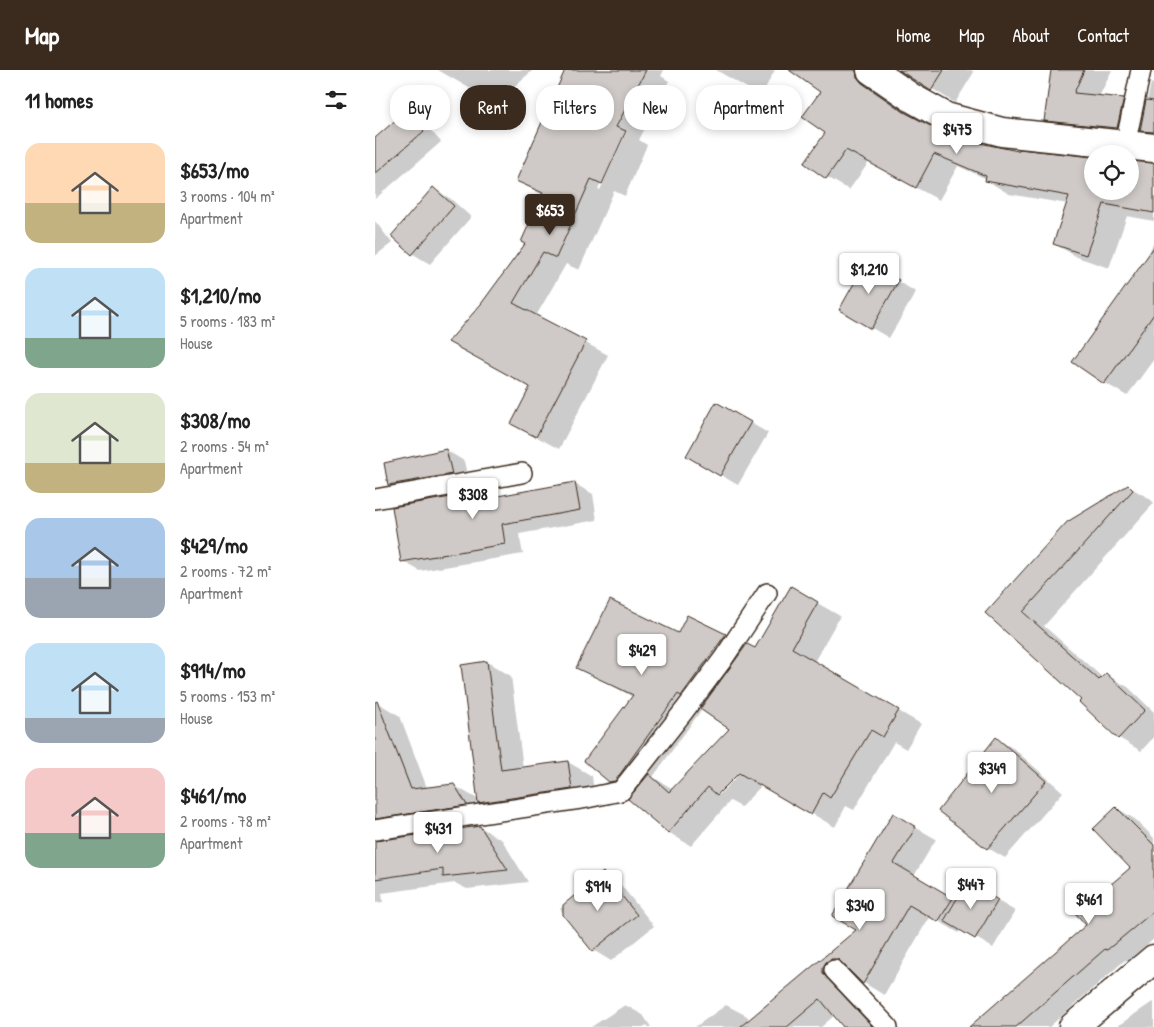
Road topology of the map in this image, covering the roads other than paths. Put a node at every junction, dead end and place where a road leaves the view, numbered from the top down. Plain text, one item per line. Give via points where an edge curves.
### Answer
1 (871, 70) edge
2 (1141, 70) edge
3 (1125, 145) joint
4 (1139, 146) edge
5 (1154, 148) edge
6 (522, 473) dead end
7 (375, 499) edge
8 (767, 593) dead end
9 (375, 830) edge
10 (1154, 959) edge
11 (835, 970) dead end
12 (887, 1027) edge
13 (1073, 1027) edge

1 - 3 street via 946,117 1003,132
2 - 3 lane
4 - 5 street
6 - 7 lane
8 - 9 lane via 701,689 621,791
10 - 13 street
11 - 12 lane

